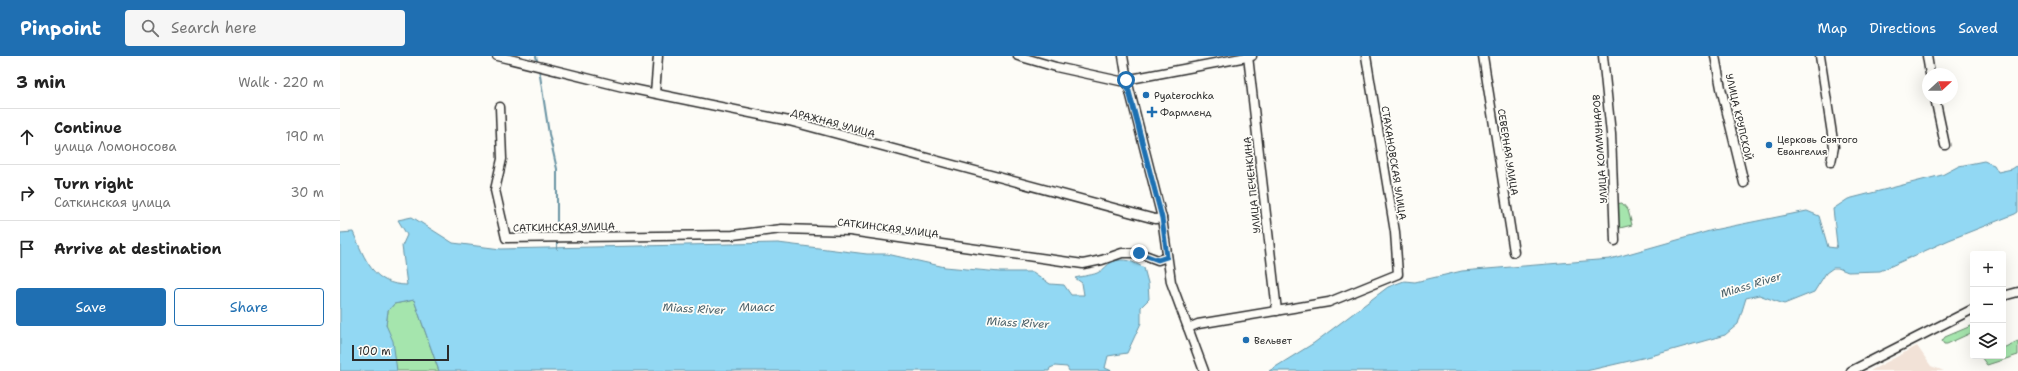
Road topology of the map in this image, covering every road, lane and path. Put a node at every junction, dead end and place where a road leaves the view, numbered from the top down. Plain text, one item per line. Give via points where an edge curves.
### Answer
1 (497, 56) edge
2 (658, 56) edge
3 (1018, 56) edge
4 (1123, 56) edge
5 (1250, 56) edge
6 (1366, 56) edge
7 (1483, 56) edge
8 (1602, 56) edge
9 (1715, 56) edge
10 (1820, 56) edge
11 (1927, 56) edge
12 (1929, 68) edge
13 (1126, 80) junction
14 (655, 93) junction
15 (1936, 104) edge
16 (500, 107) dead end
17 (1945, 144) dead end
18 (1831, 162) dead end
19 (1744, 183) dead end
20 (1162, 218) junction
21 (1615, 241) dead end
22 (1514, 252) dead end
23 (1167, 257) junction
24 (2018, 292) edge
25 (2006, 295) edge
26 (1970, 310) edge
27 (1277, 311) junction
28 (1188, 328) junction
29 (1204, 371) edge
30 (1851, 371) edge

1 - 14 street, ДРАЖНАЯ УЛИЦА via 623,88
2 - 14 street
3 - 13 street via 1056,67 1120,81
4 - 13 street
5 - 13 street
5 - 27 street, УЛИЦА ПЕЧЕНКИНА
6 - 27 street, СТАХАНОВСКАЯ УЛИЦА via 1395,232 1398,274 1330,302
7 - 22 street, СЕВЕРНАЯ УЛИЦА
8 - 21 street, УЛИЦА КОММУНАРОВ via 1611,134
9 - 19 street, УЛИЦА КРУПСКОЙ
10 - 18 street via 1834,147
11 - 12 street
13 - 20 street
14 - 20 street, ДРАЖНАЯ УЛИЦА via 789,121 1155,219
15 - 17 street
16 - 23 street, САТКИНСКАЯ УЛИЦА via 502,159 495,190 506,238 734,235 782,230 850,231 1083,264 1122,253 1139,253 1158,260
20 - 23 street
23 - 28 street via 1171,282
24 - 25 street
26 - 30 street
27 - 28 street via 1198,324
28 - 29 street

